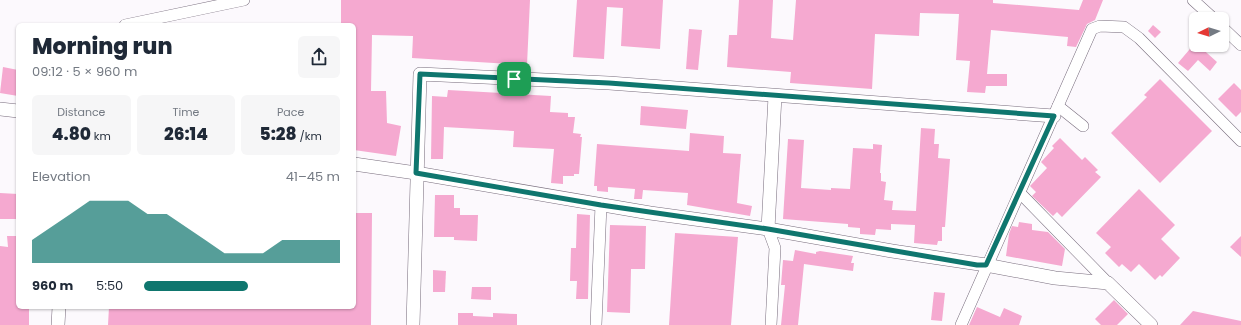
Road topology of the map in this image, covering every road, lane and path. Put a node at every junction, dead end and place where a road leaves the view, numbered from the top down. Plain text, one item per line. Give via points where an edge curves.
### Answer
1 (244, 0) edge
2 (1193, 0) edge
3 (1206, 12) edge
4 (135, 23) edge
5 (1229, 34) edge
6 (1241, 45) edge
7 (774, 96) junction
8 (0, 109) edge
9 (16, 111) edge
10 (1056, 111) junction
11 (1083, 126) dead end
12 (1241, 141) edge
13 (356, 164) edge
14 (416, 173) junction
15 (1020, 193) junction
16 (601, 205) junction
17 (768, 229) junction
18 (986, 265) junction
19 (1108, 283) junction
20 (59, 309) edge
21 (58, 325) edge
22 (413, 325) edge
23 (596, 325) edge
24 (771, 325) edge
25 (961, 325) edge
26 (1151, 325) edge

1 - 4 street
2 - 3 street
5 - 6 street
7 - 10 street
7 - 14 street via 609,83 420,74
7 - 17 street
8 - 9 street
10 - 11 street
10 - 12 street via 1092,29 1100,26 1124,27 1139,38
10 - 15 street
13 - 14 street
14 - 16 street
14 - 22 street
15 - 18 street
15 - 19 street
16 - 17 street
16 - 23 street
17 - 18 street
17 - 24 street via 775,248
18 - 19 street via 1055,278
18 - 25 street
19 - 26 street
20 - 21 street

